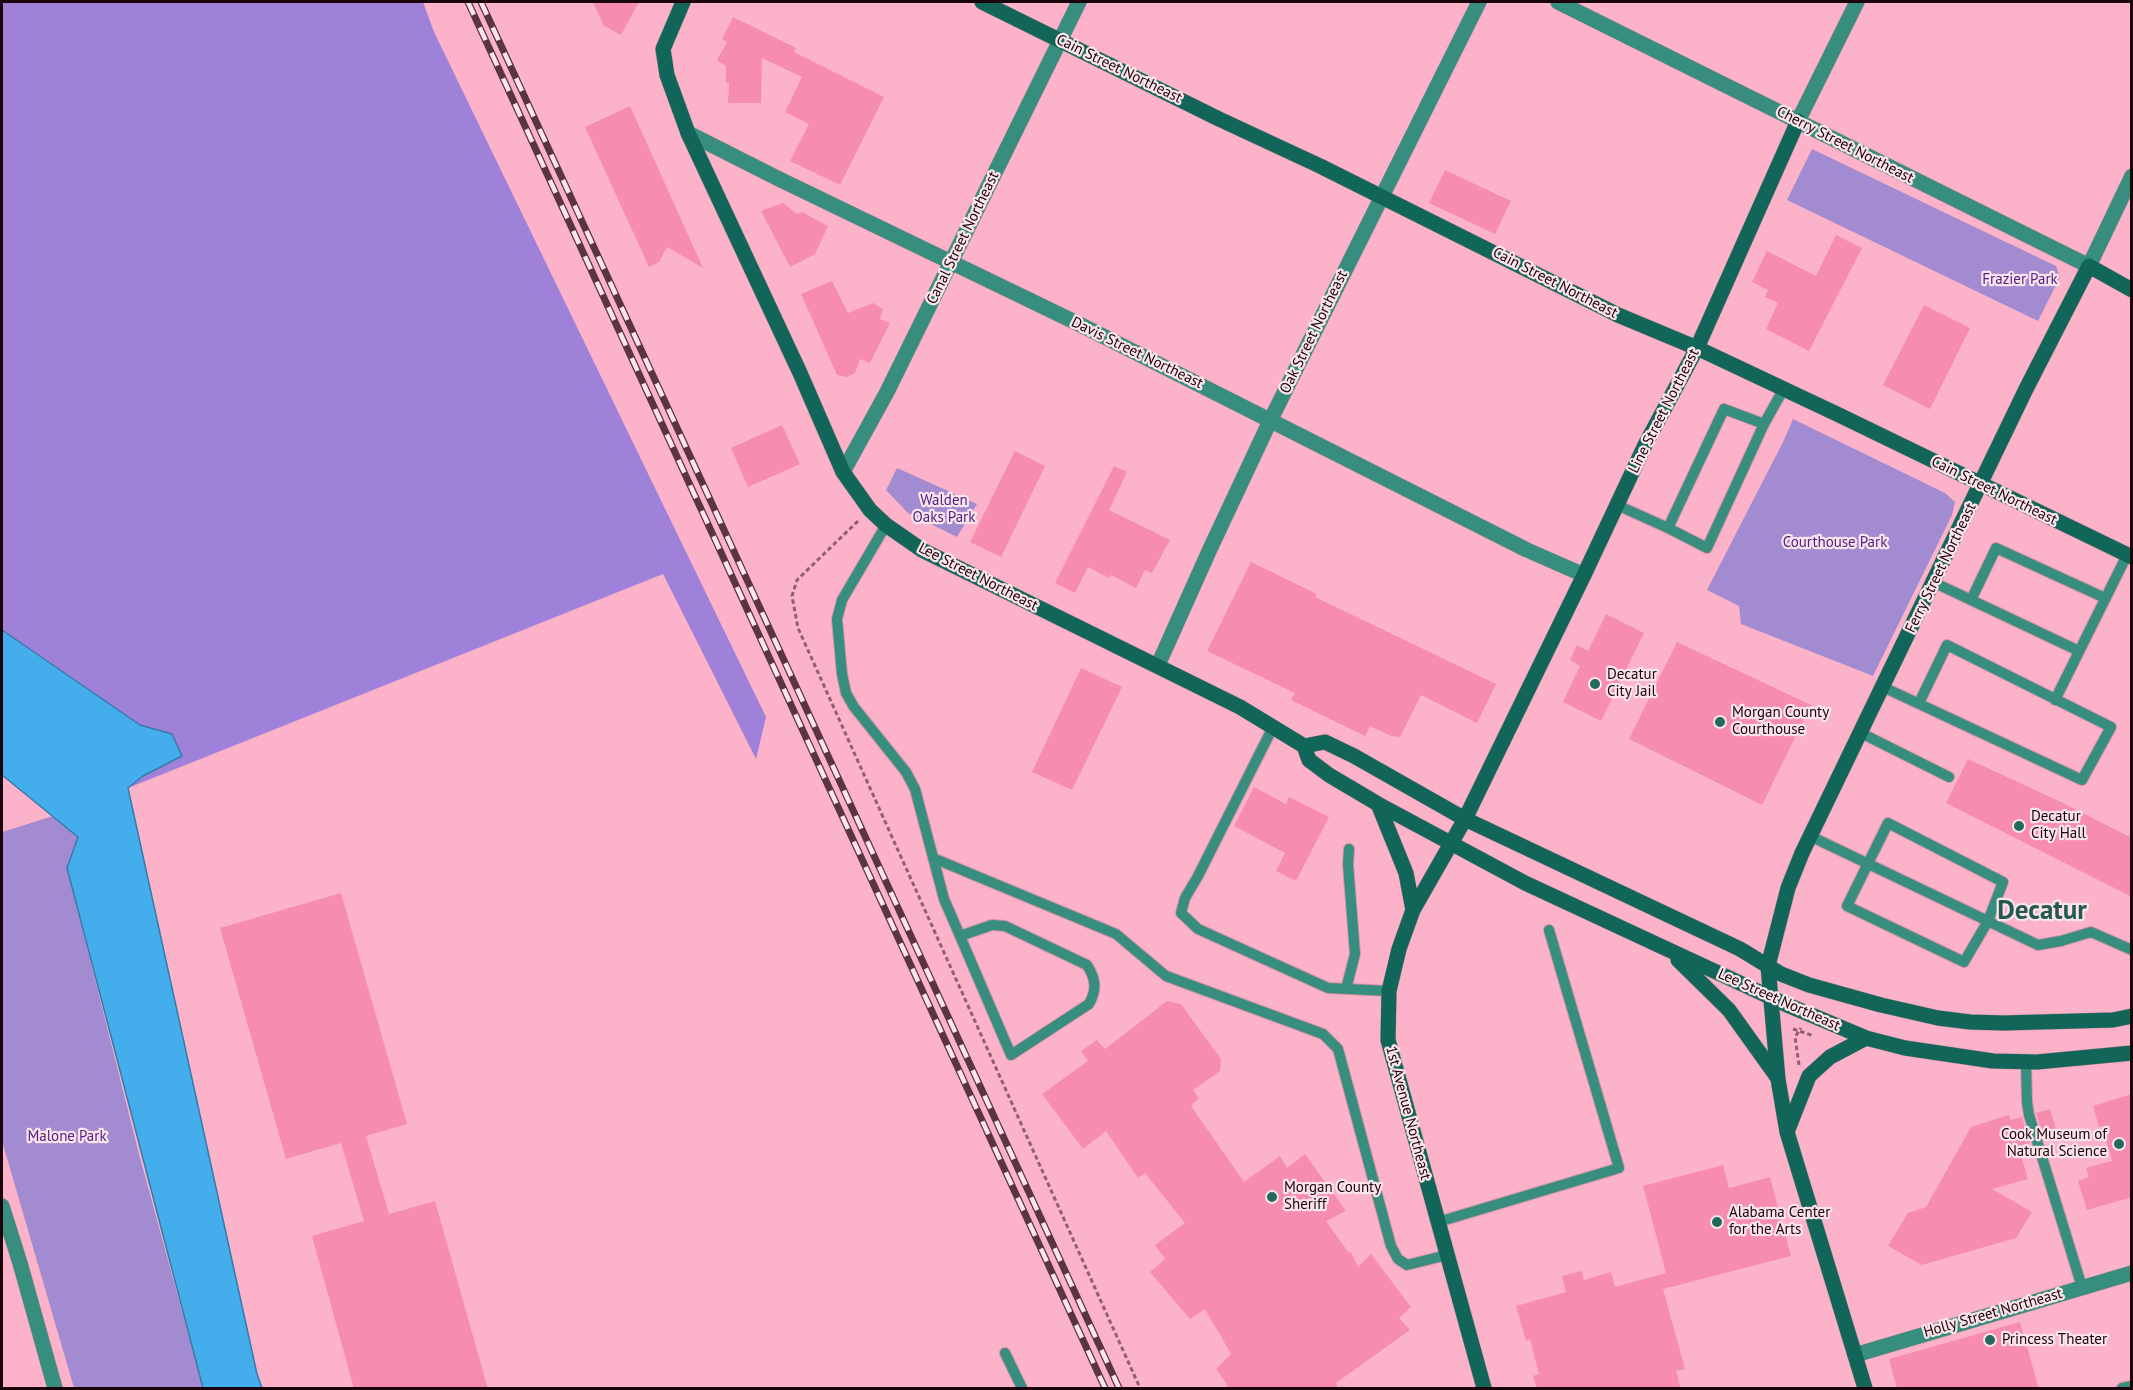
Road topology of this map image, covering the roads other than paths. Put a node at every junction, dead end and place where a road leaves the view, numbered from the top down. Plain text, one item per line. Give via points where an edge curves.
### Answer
1 (683, 2) edge
2 (982, 2) edge
3 (1079, 2) edge
4 (1479, 2) edge
5 (1558, 2) edge
6 (1857, 2) edge
7 (1060, 40) junction
8 (1798, 121) junction
9 (688, 133) junction
10 (2132, 176) edge
11 (1382, 197) junction
12 (951, 262) junction
13 (2089, 266) junction
14 (2132, 290) edge
15 (1697, 348) junction
16 (1783, 390) junction
17 (1271, 419) junction
18 (1764, 424) junction
19 (843, 472) junction
20 (1982, 483) junction
21 (1617, 505) junction
22 (886, 525) junction
23 (1668, 528) junction
24 (2129, 556) edge
25 (1584, 575) junction
26 (1933, 582) junction
27 (2105, 598) junction
28 (1971, 600) junction
29 (2079, 651) junction
30 (1158, 666) junction
31 (1883, 687) junction
32 (2055, 700) junction
33 (1919, 703) junction
34 (1273, 727) junction
35 (1861, 733) junction
36 (1304, 746) junction
37 (1949, 777) dead end
38 (1378, 804) junction
39 (1465, 819) junction
40 (1810, 836) junction
41 (1452, 844) junction
42 (1349, 849) dead end
43 (933, 858) junction
44 (1868, 864) junction
45 (1413, 910) junction
46 (1988, 921) junction
47 (1549, 930) dead end
48 (960, 936) junction
49 (2132, 950) edge
50 (1670, 952) junction
51 (1768, 966) junction
52 (1346, 989) junction
53 (1389, 991) junction
54 (1770, 997) junction
55 (2132, 1016) edge
56 (1866, 1038) junction
57 (2132, 1053) edge
58 (2026, 1061) junction
59 (1778, 1079) junction
60 (1787, 1132) junction
61 (2, 1206) edge
62 (1438, 1222) junction
63 (1447, 1255) junction
64 (2132, 1273) edge
65 (2077, 1288) junction
66 (1005, 1353) dead end
67 (1855, 1355) junction
68 (2132, 1386) edge
69 (55, 1389) edge
70 (1022, 1389) edge
71 (1484, 1389) edge
72 (1865, 1389) edge
73 (2122, 1389) edge

1 - 9 street, Lee Street Northeast via 663,49 667,75
2 - 7 street, Cain Street Northeast
3 - 7 street, Canal Street Northeast
4 - 11 street, Oak Street Northeast
5 - 8 street, Cherry Street Northeast
6 - 8 street, Line Street Northeast
7 - 11 street, Cain Street Northeast
7 - 12 street, Canal Street Northeast
8 - 13 street, Cherry Street Northeast
8 - 15 street, Line Street Northeast
9 - 12 street, Davis Street Northeast
9 - 19 street, Lee Street Northeast
10 - 13 street, Ferry Street Northeast
11 - 15 street, Cain Street Northeast via 1618,315
11 - 17 street, Oak Street Northeast
12 - 17 street, Davis Street Northeast
12 - 19 street, Canal Street Northeast
13 - 14 street, Cherry Street Northeast
13 - 20 street, Ferry Street Northeast
15 - 16 street, Cain Street Northeast
15 - 21 street, Line Street Northeast
16 - 18 lane
16 - 20 street, Cain Street Northeast
17 - 25 street, Davis Street Northeast
17 - 30 street, Oak Street Northeast
18 - 23 lane via 1724,409
18 - 23 lane via 1707,548
19 - 22 street, Lee Street Northeast
20 - 24 street, Cain Street Northeast
20 - 26 street, Ferry Street Northeast
21 - 23 lane
21 - 25 street, Line Street Northeast
22 - 30 street, Lee Street Northeast via 922,550
22 - 43 lane via 842,600 837,619 842,674 854,707 915,789
24 - 27 lane
25 - 39 street, Line Street Northeast
26 - 28 lane
26 - 31 street, Ferry Street Northeast
27 - 28 lane via 1996,548
27 - 29 lane
28 - 29 lane
29 - 32 lane
30 - 34 street, Lee Street Northeast
31 - 33 lane
31 - 35 street, Ferry Street Northeast
32 - 33 lane via 1947,645
32 - 33 lane via 2111,727 2082,780
34 - 36 street, Lee Street Northeast
34 - 52 lane via 1185,898 1181,913 1198,929 1298,976 1328,988
35 - 37 lane
35 - 40 street, Ferry Street Northeast
36 - 38 street, Lee Street Northeast via 1309,760
36 - 39 street, Lee Street Northeast via 1324,742
38 - 41 street, Lee Street Northeast
38 - 45 street via 1406,873
39 - 41 street
39 - 51 street, Lee Street Northeast via 1740,949
40 - 44 lane
40 - 51 street, Ferry Street Northeast via 1791,879
41 - 45 street, 1st Avenue Northeast
41 - 50 street, Lee Street Northeast via 1525,884
42 - 52 lane via 1354,954
43 - 48 lane via 944,899
43 - 63 lane via 1116,934 1166,976 1323,1034 1338,1049 1390,1246 1407,1265
44 - 46 lane
44 - 46 lane via 1888,823 2003,882
44 - 46 lane via 1847,906 1964,962
45 - 53 street, 1st Avenue Northeast
46 - 49 lane via 2038,945 2091,932
47 - 62 lane via 1619,1168
48 - 48 lane via 992,925 1005,926 1087,965 1094,976 1095,993 1089,1004 1011,1055
50 - 54 street, Lee Street Northeast
50 - 59 street via 1729,1010
51 - 54 street, Ferry Street Northeast
51 - 55 street, Lee Street Northeast via 1809,985 1948,1019 2004,1023
52 - 53 lane
53 - 62 street, 1st Avenue Northeast via 1388,1040
54 - 56 street, Lee Street Northeast
54 - 59 street, Ferry Street Northeast
56 - 58 street, Lee Street Northeast via 1955,1056
56 - 60 street via 1830,1057 1809,1076
57 - 58 street, Lee Street Northeast
58 - 65 lane via 2026,1102
59 - 60 street, Ferry Street Northeast
60 - 67 street, Ferry Street Northeast
61 - 69 street
62 - 63 street, 1st Avenue Northeast
63 - 71 street, 1st Avenue Northeast
64 - 65 street, Holly Street Northeast
65 - 67 street, Holly Street Northeast
66 - 70 lane
67 - 72 street, Ferry Street Northeast
68 - 73 lane

